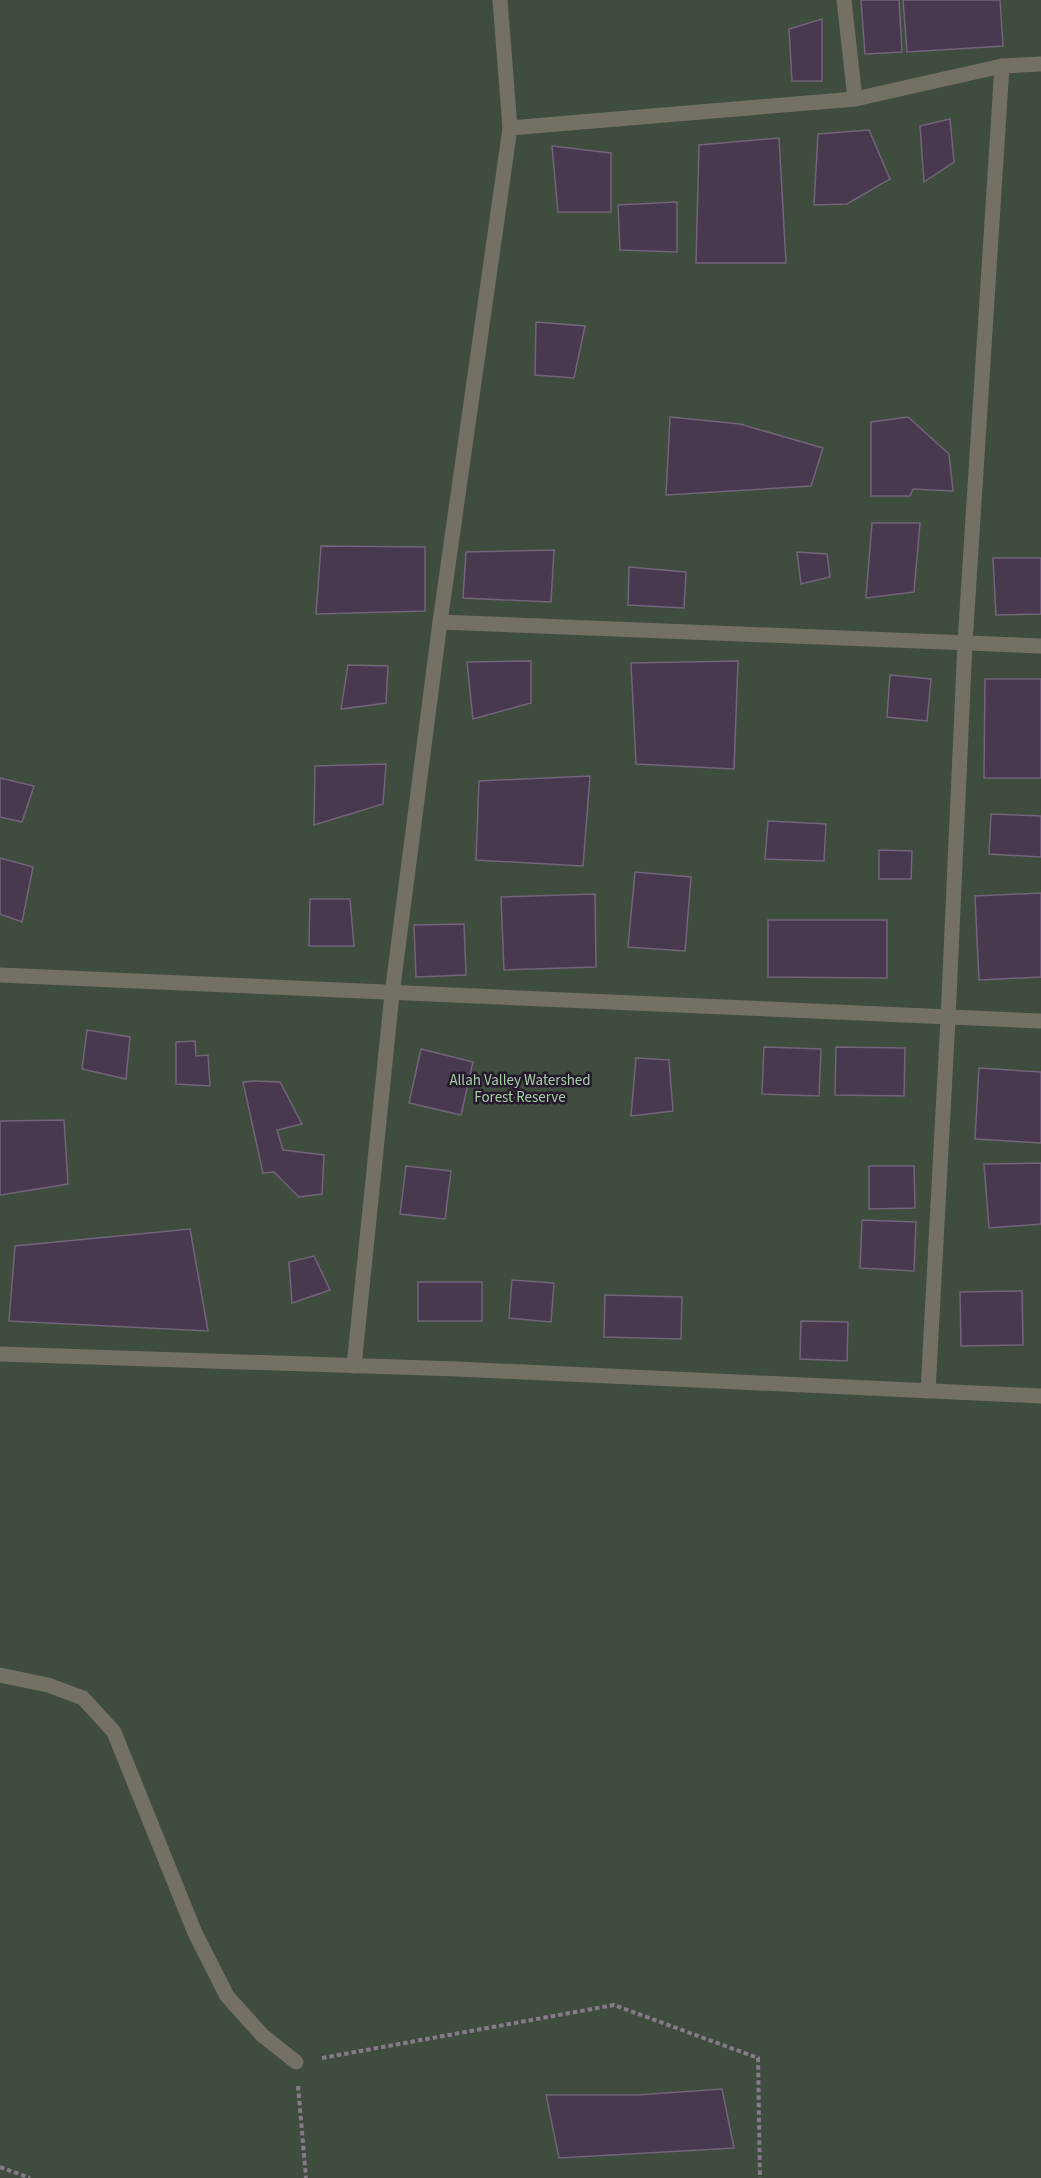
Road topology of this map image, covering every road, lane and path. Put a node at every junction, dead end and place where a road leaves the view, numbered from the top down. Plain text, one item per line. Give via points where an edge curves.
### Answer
1 (500, 0) edge
2 (844, 0) edge
3 (1041, 64) edge
4 (1002, 66) junction
5 (855, 99) junction
6 (510, 128) junction
7 (440, 622) junction
8 (965, 643) junction
9 (1041, 646) edge
10 (0, 975) edge
11 (392, 994) junction
12 (948, 1019) junction
13 (1041, 1021) edge
14 (0, 1354) edge
15 (354, 1366) junction
16 (928, 1390) junction
17 (1041, 1396) edge
18 (0, 1675) edge
19 (296, 2062) junction
20 (0, 2167) edge
21 (30, 2178) edge
22 (306, 2178) edge
23 (760, 2178) edge

1 - 6 street
2 - 5 street
3 - 4 street
4 - 5 street
4 - 8 street
5 - 6 street
6 - 7 street
7 - 8 street
7 - 11 street
8 - 9 street
8 - 12 street
10 - 11 street
11 - 12 street
11 - 15 street
12 - 13 street
12 - 16 street
14 - 15 street
15 - 16 street
16 - 17 street
18 - 19 street via 48,1684 83,1698 114,1732 191,1922 226,1996 262,2035
19 - 22 path
19 - 23 path via 614,2005 758,2058
20 - 21 path

